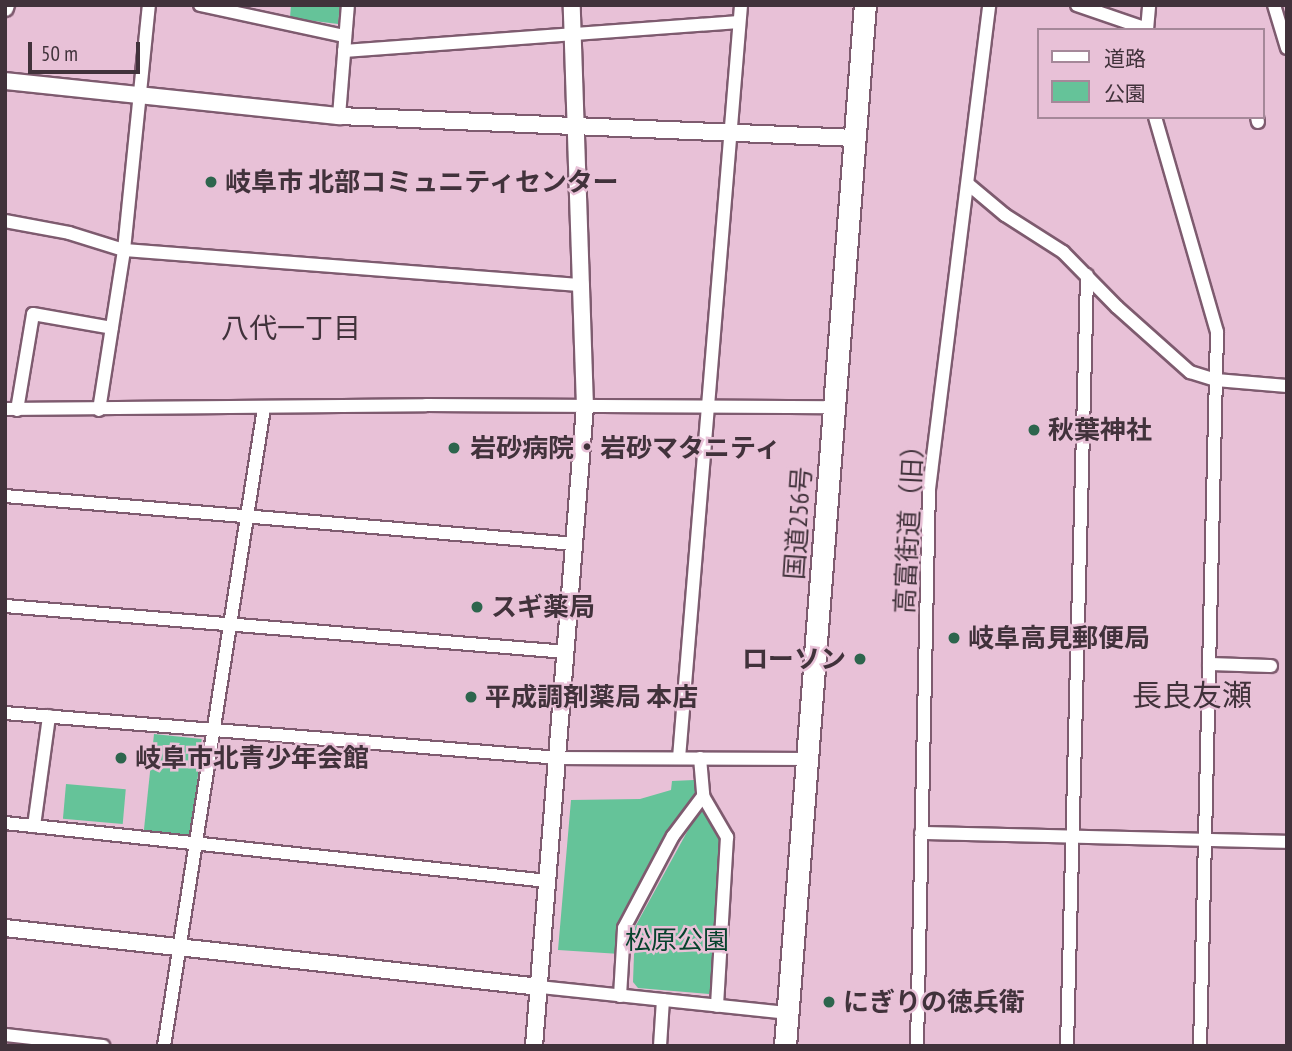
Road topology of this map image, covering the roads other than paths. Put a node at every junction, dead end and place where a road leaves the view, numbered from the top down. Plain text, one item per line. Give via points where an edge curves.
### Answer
1 (149, 5) edge
2 (200, 5) edge
3 (348, 5) edge
4 (572, 5) edge
5 (741, 5) edge
6 (866, 5) edge
7 (989, 5) edge
8 (1077, 5) edge
9 (1149, 5) edge
10 (1274, 5) edge
11 (739, 22) junction
12 (1144, 28) edge
13 (1147, 28) edge
14 (573, 33) junction
15 (345, 36) junction
16 (1287, 48) edge
17 (344, 51) junction
18 (5, 81) edge
19 (139, 97) junction
20 (339, 116) junction
21 (1156, 119) edge
22 (577, 127) junction
23 (731, 133) junction
24 (856, 138) junction
25 (968, 184) junction
26 (5, 221) edge
27 (124, 250) junction
28 (1087, 275) junction
29 (583, 285) junction
30 (112, 328) junction
31 (1216, 380) junction
32 (1287, 386) edge
33 (585, 407) junction
34 (710, 407) junction
35 (835, 407) junction
36 (264, 408) junction
37 (11, 409) edge
38 (99, 410) junction
39 (5, 496) edge
40 (247, 517) junction
41 (575, 544) junction
42 (5, 607) edge
43 (230, 624) junction
44 (567, 652) junction
45 (1209, 664) junction
46 (1271, 666) dead end
47 (5, 713) edge
48 (49, 716) junction
49 (214, 729) junction
50 (559, 758) junction
51 (680, 758) junction
52 (701, 758) junction
53 (808, 759) junction
54 (703, 796) junction
55 (5, 823) edge
56 (34, 826) junction
57 (921, 833) junction
58 (1072, 838) junction
59 (1205, 838) junction
60 (1287, 842) edge
61 (196, 843) junction
62 (548, 881) junction
63 (5, 928) edge
64 (180, 947) junction
65 (540, 987) junction
66 (620, 996) junction
67 (663, 1000) junction
68 (718, 1006) junction
69 (788, 1013) junction
70 (5, 1035) edge
71 (103, 1046) edge
72 (164, 1046) edge
73 (534, 1046) edge
74 (660, 1046) edge
75 (785, 1046) edge
76 (918, 1046) edge
77 (1066, 1046) edge
78 (1200, 1046) edge

1 - 19 street
2 - 15 street
3 - 15 street
4 - 14 street
5 - 11 street
6 - 24 highway, 国道256号
7 - 25 street, 高富街道（旧）
8 - 12 street
9 - 13 street
10 - 16 street
11 - 14 street
11 - 23 street
14 - 17 street
14 - 22 street
15 - 17 street
17 - 20 street
18 - 19 street
19 - 20 street
19 - 27 street
20 - 22 street
21 - 31 street via 1217,332
22 - 23 street
22 - 29 street
23 - 24 street
23 - 34 street
24 - 35 highway, 国道256号
25 - 28 street via 1005,215 1063,252
25 - 57 street, 高富街道（旧） via 929,489
26 - 27 street
27 - 29 street
27 - 30 street
28 - 31 street via 1190,372
28 - 58 street
29 - 33 street
30 - 37 street via 33,314
30 - 38 street
31 - 32 street
31 - 45 street
33 - 34 street
33 - 36 street
33 - 41 street
34 - 35 street
34 - 51 street
35 - 53 highway, 国道256号
36 - 38 street
36 - 40 street
37 - 38 street
39 - 40 street
40 - 41 street
40 - 43 street
41 - 44 street
42 - 43 street
43 - 44 street
43 - 49 street
44 - 50 street
45 - 46 street
45 - 59 street
47 - 48 street
48 - 49 street
48 - 56 street
49 - 50 street
49 - 61 street
50 - 51 street
50 - 62 street
51 - 52 street
52 - 53 street
52 - 54 street
53 - 69 highway, 国道256号
54 - 66 street via 673,836 624,928
54 - 68 street via 727,836
55 - 56 street
56 - 61 street
57 - 58 street
57 - 76 street, 高富街道（旧）
58 - 59 street
58 - 77 street
59 - 60 street
59 - 78 street
61 - 62 street
61 - 64 street
62 - 65 street
63 - 64 street
64 - 65 street
64 - 72 street
65 - 66 street
65 - 73 street
66 - 67 street
67 - 68 street
67 - 74 street
68 - 69 street
69 - 75 highway, 国道256号
70 - 71 street

